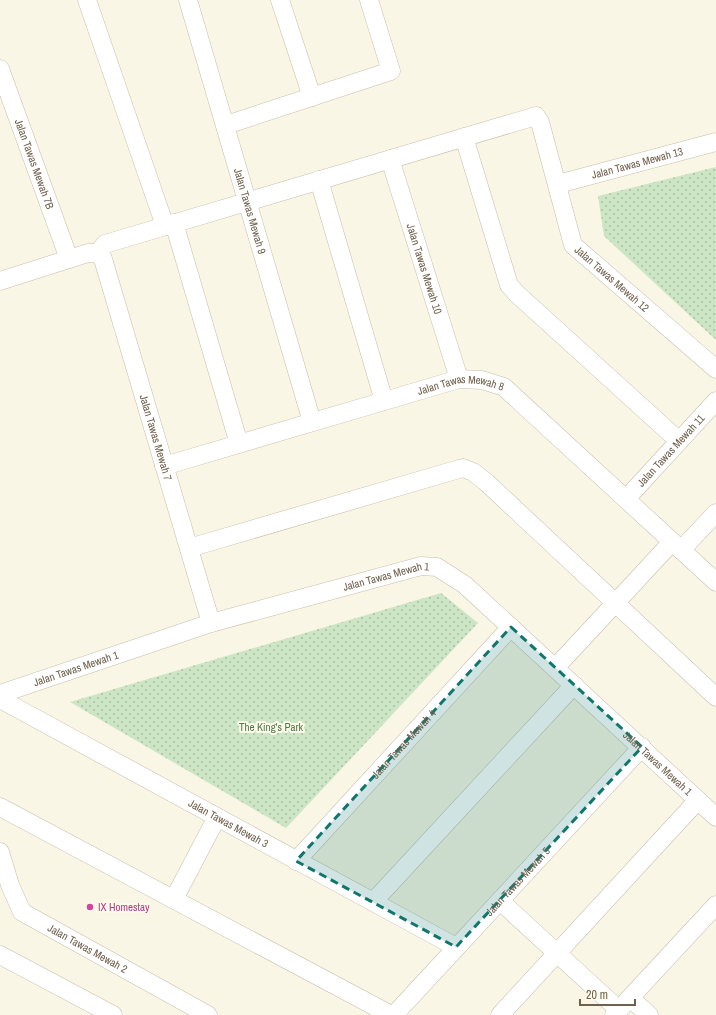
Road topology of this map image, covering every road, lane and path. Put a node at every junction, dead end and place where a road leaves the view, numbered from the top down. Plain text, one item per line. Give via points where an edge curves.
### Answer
1 (87, 0) edge
2 (188, 0) edge
3 (280, 0) edge
4 (369, 0) edge
5 (0, 69) edge
6 (312, 97) junction
7 (226, 125) junction
8 (464, 137) junction
9 (716, 142) edge
10 (390, 158) junction
11 (320, 180) junction
12 (558, 184) junction
13 (248, 201) junction
14 (170, 225) junction
15 (98, 253) junction
16 (69, 259) junction
17 (0, 281) edge
18 (716, 369) edge
19 (459, 379) junction
20 (384, 401) junction
21 (716, 401) edge
22 (312, 422) junction
23 (679, 441) junction
24 (239, 444) junction
25 (164, 466) junction
26 (626, 499) junction
27 (716, 513) edge
28 (677, 546) junction
29 (189, 548) junction
30 (716, 582) edge
31 (615, 604) junction
32 (211, 623) junction
33 (511, 627) junction
34 (555, 668) junction
35 (574, 685) junction
36 (0, 694) edge
37 (716, 697) edge
38 (0, 699) edge
39 (642, 747) junction
40 (698, 800) junction
41 (0, 807) edge
42 (217, 817) junction
43 (716, 817) edge
44 (0, 852) edge
45 (296, 860) junction
46 (174, 899) junction
47 (500, 901) junction
48 (373, 902) junction
49 (716, 906) edge
50 (456, 947) junction
51 (557, 953) junction
52 (0, 955) edge
53 (621, 1008) edge
54 (113, 1015) edge
55 (208, 1015) edge
56 (392, 1015) edge
57 (500, 1015) edge
58 (649, 1015) edge

1 - 14 street
2 - 7 street, Jalan Tawas Mewah 9
3 - 6 street
4 - 6 street via 391,71
5 - 16 street, Jalan Tawas Mewah 7B
6 - 7 street
7 - 13 street, Jalan Tawas Mewah 9
8 - 10 street
8 - 12 street, Jalan Tawas Mewah 12 via 536,116
8 - 23 street via 509,285
9 - 12 street, Jalan Tawas Mewah 13
10 - 11 street
10 - 19 street, Jalan Tawas Mewah 10
11 - 13 street
11 - 20 street
12 - 18 street, Jalan Tawas Mewah 12 via 573,245
13 - 14 street
13 - 22 street, Jalan Tawas Mewah 9
14 - 15 street via 105,244
14 - 24 street
15 - 16 street via 88,253
15 - 25 street, Jalan Tawas Mewah 7 via 103,260
16 - 17 street
19 - 20 street, Jalan Tawas Mewah 8
19 - 26 street, Jalan Tawas Mewah 8 via 482,380 504,387
20 - 22 street, Jalan Tawas Mewah 8
21 - 23 street, Jalan Tawas Mewah 11
22 - 24 street, Jalan Tawas Mewah 8
23 - 26 street, Jalan Tawas Mewah 11
24 - 25 street, Jalan Tawas Mewah 8
25 - 29 street, Jalan Tawas Mewah 7
26 - 28 street, Jalan Tawas Mewah 8
27 - 28 street
28 - 30 street, Jalan Tawas Mewah 8
28 - 31 street
29 - 31 street via 463,468 478,475
29 - 32 street, Jalan Tawas Mewah 7
31 - 34 street
31 - 37 street
32 - 33 street, Jalan Tawas Mewah 1 via 421,566 437,567 444,571 464,585
32 - 36 street, Jalan Tawas Mewah 1
33 - 34 street, Jalan Tawas Mewah 1
33 - 45 street, Jalan Tawas Mewah 4
34 - 35 street, Jalan Tawas Mewah 1
35 - 39 street, Jalan Tawas Mewah 1
35 - 48 street
38 - 42 street, Jalan Tawas Mewah 3
39 - 40 street, Jalan Tawas Mewah 1
39 - 47 street, Jalan Tawas Mewah 5
40 - 43 street, Jalan Tawas Mewah 1
40 - 51 street
41 - 46 street
42 - 45 street, Jalan Tawas Mewah 3
42 - 46 street
44 - 55 street, Jalan Tawas Mewah 2 via 22,912
45 - 48 street, Jalan Tawas Mewah 3
46 - 56 street
47 - 50 street, Jalan Tawas Mewah 5
47 - 51 street
48 - 50 street, Jalan Tawas Mewah 3
49 - 53 street
50 - 56 street, Jalan Tawas Mewah 5
51 - 53 street
51 - 57 street
52 - 54 street
53 - 58 street

